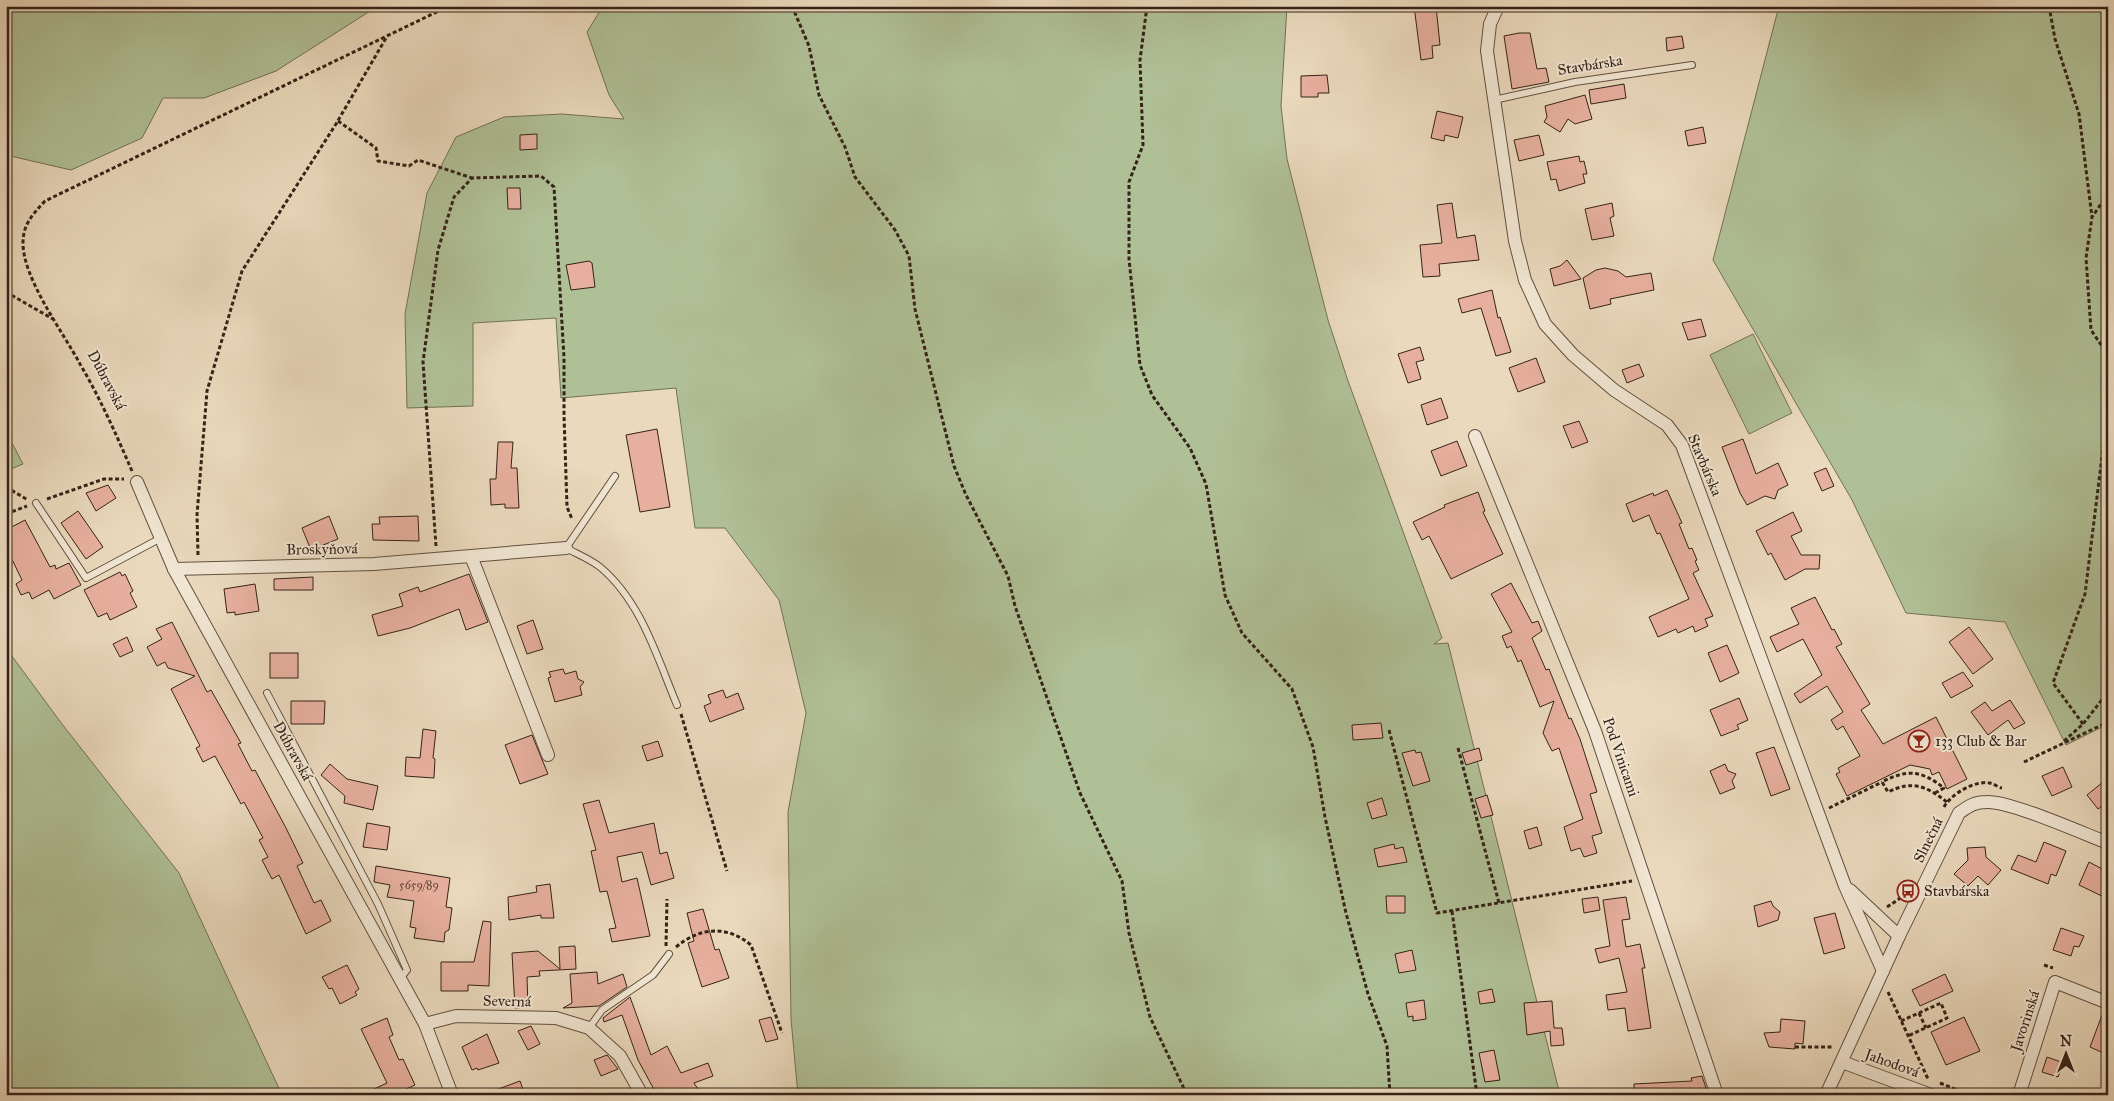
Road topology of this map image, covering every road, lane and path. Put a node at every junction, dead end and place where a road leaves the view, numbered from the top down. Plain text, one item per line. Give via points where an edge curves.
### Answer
1 (449, 6) edge
2 (792, 6) edge
3 (1147, 6) edge
4 (1498, 6) edge
5 (2049, 6) edge
6 (386, 38) junction
7 (1692, 65) dead end
8 (1494, 100) junction
9 (338, 121) junction
10 (472, 178) junction
11 (2108, 194) edge
12 (2092, 217) junction
13 (6, 292) edge
14 (53, 318) junction
15 (2108, 355) edge
16 (2108, 408) edge
17 (1475, 436) dead end
18 (615, 476) dead end
19 (137, 482) junction
20 (6, 487) edge
21 (36, 503) junction
22 (6, 514) edge
23 (577, 532) junction
24 (160, 538) junction
25 (566, 548) junction
26 (471, 556) junction
27 (437, 558) junction
28 (198, 568) junction
29 (174, 569) junction
30 (2108, 692) edge
31 (267, 693) dead end
32 (677, 704) joint
33 (2108, 722) edge
34 (2083, 724) junction
35 (1388, 730) dead end
36 (2059, 745) junction
37 (1458, 748) dead end
38 (548, 755) dead end
39 (2024, 762) dead end
40 (1882, 782) junction
41 (1935, 793) junction
42 (1948, 802) dead end
43 (1826, 810) dead end
44 (2108, 843) edge
45 (727, 871) dead end
46 (1645, 879) junction
47 (1845, 886) junction
48 (667, 899) dead end
49 (1499, 903) junction
50 (1889, 907) dead end
51 (1452, 911) junction
52 (1882, 920) junction
53 (1899, 936) junction
54 (669, 954) junction
55 (1882, 973) junction
56 (400, 979) junction
57 (2108, 1002) edge
58 (1919, 1013) junction
59 (1901, 1021) junction
60 (425, 1024) junction
61 (589, 1028) junction
62 (1926, 1028) junction
63 (782, 1034) dead end
64 (1908, 1036) junction
65 (1837, 1038) dead end
66 (1795, 1047) dead end
67 (1833, 1047) junction
68 (1829, 1055) dead end
69 (1842, 1062) junction
70 (1928, 1079) dead end
71 (452, 1095) edge
72 (642, 1095) edge
73 (1187, 1095) edge
74 (1390, 1095) edge
75 (1477, 1095) edge
76 (1717, 1095) edge
77 (1826, 1095) edge
78 (1931, 1095) edge
79 (2018, 1095) edge

1 - 6 path, Dúbravská
2 - 73 path via 809,46 819,95 845,147 855,177 895,230 909,256 915,309 954,466 1008,576 1015,606 1080,793 1122,881 1129,933 1150,1017
3 - 74 path via 1140,60 1143,145 1129,182 1129,259 1140,364 1152,395 1190,448 1206,484 1225,595 1242,633 1292,689 1313,747 1346,913 1368,994 1388,1046
4 - 8 street, Stavbárska via 1490,24 1487,51
5 - 12 path via 2055,39 2080,114
6 - 9 path
6 - 14 path, Dúbravská via 46,201 28,220 23,242 25,262
7 - 8 lane, Stavbárska via 1574,82
8 - 47 street, Stavbárska via 1515,241 1529,289 1545,324 1573,355 1614,390 1667,425 1682,445
9 - 10 path via 376,148 378,161 409,166 418,160
9 - 28 path via 242,271 207,391 197,515
10 - 23 path via 541,176 554,187 564,358 567,506
10 - 27 path via 454,197 438,250 423,362
11 - 12 path
12 - 15 path via 2086,258 2091,330
13 - 14 path
14 - 19 path, Dúbravská via 110,419
16 - 34 path via 2086,594 2053,683
17 - 46 street, Pod Vinicami via 1595,731
18 - 23 lane
19 - 21 path via 122,478 104,480
19 - 24 street, Dúbravská
20 - 21 path
21 - 22 path
21 - 24 lane via 86,578
23 - 25 lane
24 - 29 street, Dúbravská
25 - 26 street, Broskyňová
25 - 32 lane via 599,566 620,587 641,619
26 - 27 street, Broskyňová
26 - 38 street
27 - 28 street, Broskyňová via 374,564
28 - 29 street, Broskyňová
29 - 56 street, Dúbravská
30 - 34 path
31 - 56 lane, Dúbravská via 378,904 407,970
32 - 45 path
33 - 36 path
34 - 36 path
35 - 51 path via 1437,913
36 - 39 path
37 - 49 path
40 - 41 path via 1888,792 1902,785
40 - 41 path via 1899,773 1917,773 1932,778 1944,788
40 - 43 path
41 - 42 path
44 - 53 street, Slnečná via 2007,805 1989,801 1972,803 1959,813
46 - 49 path
46 - 76 street, Pod Vinicami
47 - 52 street, Stavbárska
47 - 55 street, Stavbárska
48 - 54 path via 665,943
49 - 51 path
50 - 52 path
51 - 75 path
52 - 53 street, Stavbárska
53 - 55 street, Slnečná
54 - 61 lane via 653,975 602,1010
54 - 63 path via 683,942 702,933 719,930 740,936 751,945
55 - 59 path
55 - 69 street
56 - 60 street, Dúbravská
57 - 79 street, Javorinská via 2054,982
58 - 59 path
58 - 62 path
58 - 62 path via 1941,1003 1948,1018
59 - 64 path
60 - 61 street, Severná via 456,1016 556,1018
60 - 71 street, Dúbravská
61 - 72 street, Severná via 620,1056
62 - 64 path
64 - 70 path
65 - 67 path
66 - 67 path
67 - 68 path
69 - 77 street
69 - 78 street, Jahodová

